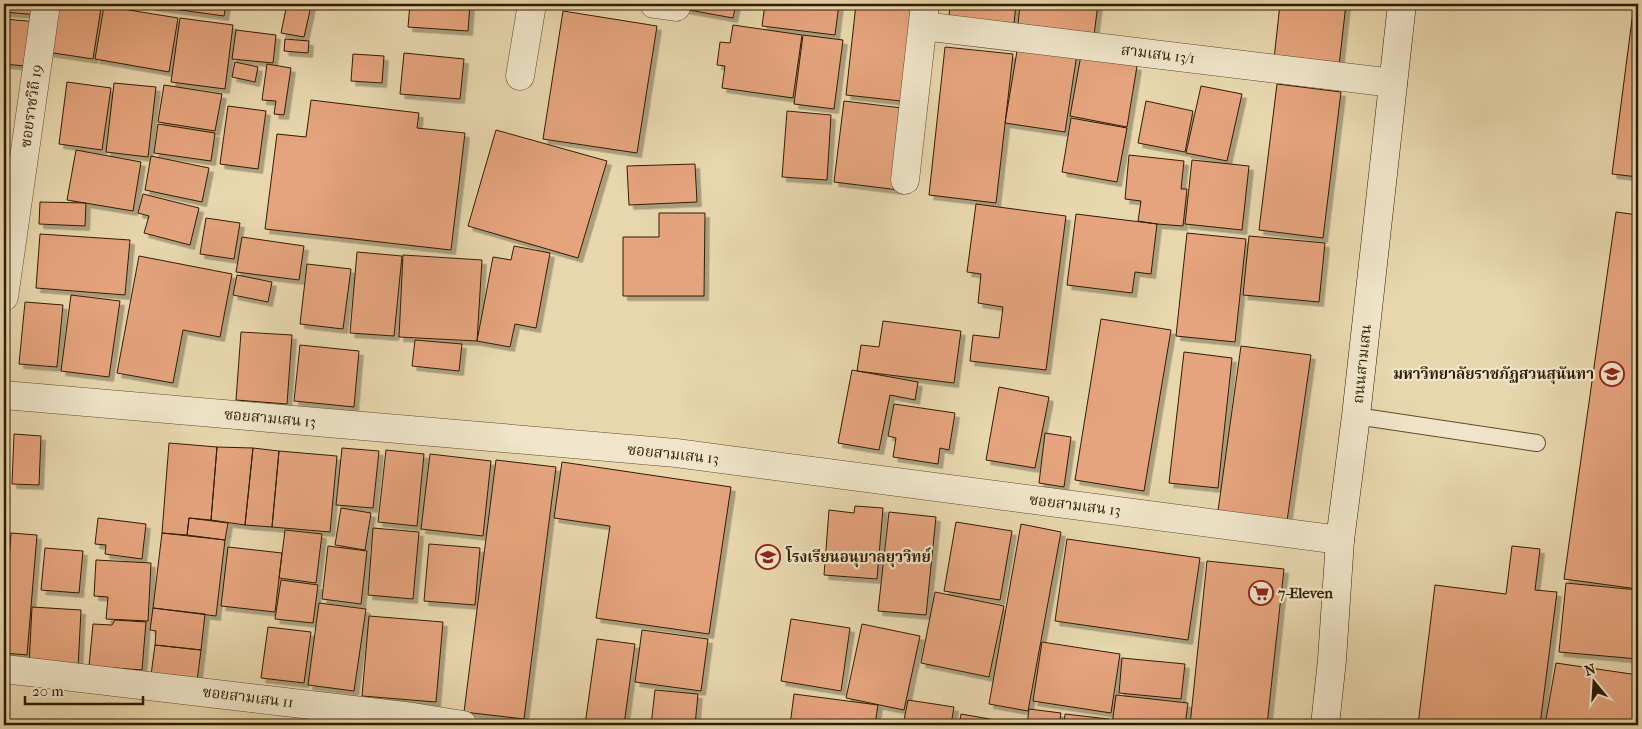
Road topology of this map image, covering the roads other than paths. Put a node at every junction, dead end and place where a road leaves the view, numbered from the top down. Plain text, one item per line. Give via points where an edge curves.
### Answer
1 (46, 4) edge
2 (532, 4) edge
3 (1402, 4) edge
4 (924, 15) edge
5 (520, 76) dead end
6 (1393, 83) junction
7 (905, 180) dead end
8 (4, 297) edge
9 (4, 395) edge
10 (1356, 416) junction
11 (1537, 443) dead end
12 (1340, 540) junction
13 (4, 669) edge
14 (463, 725) edge
15 (1325, 725) edge

1 - 8 street, ซอยราชวิถี 19
2 - 5 street
3 - 6 street, ถนนสามเสน
4 - 6 street, สามเสน 13/1
4 - 7 street, สามเสน 13/1
6 - 10 street, ถนนสามเสน
9 - 12 street, ซอยสามเสน 13 via 676,453
10 - 11 lane
10 - 12 street, ถนนสามเสน
12 - 15 street, ถนนสามเสน
13 - 14 street, ซอยสามเสน 11

